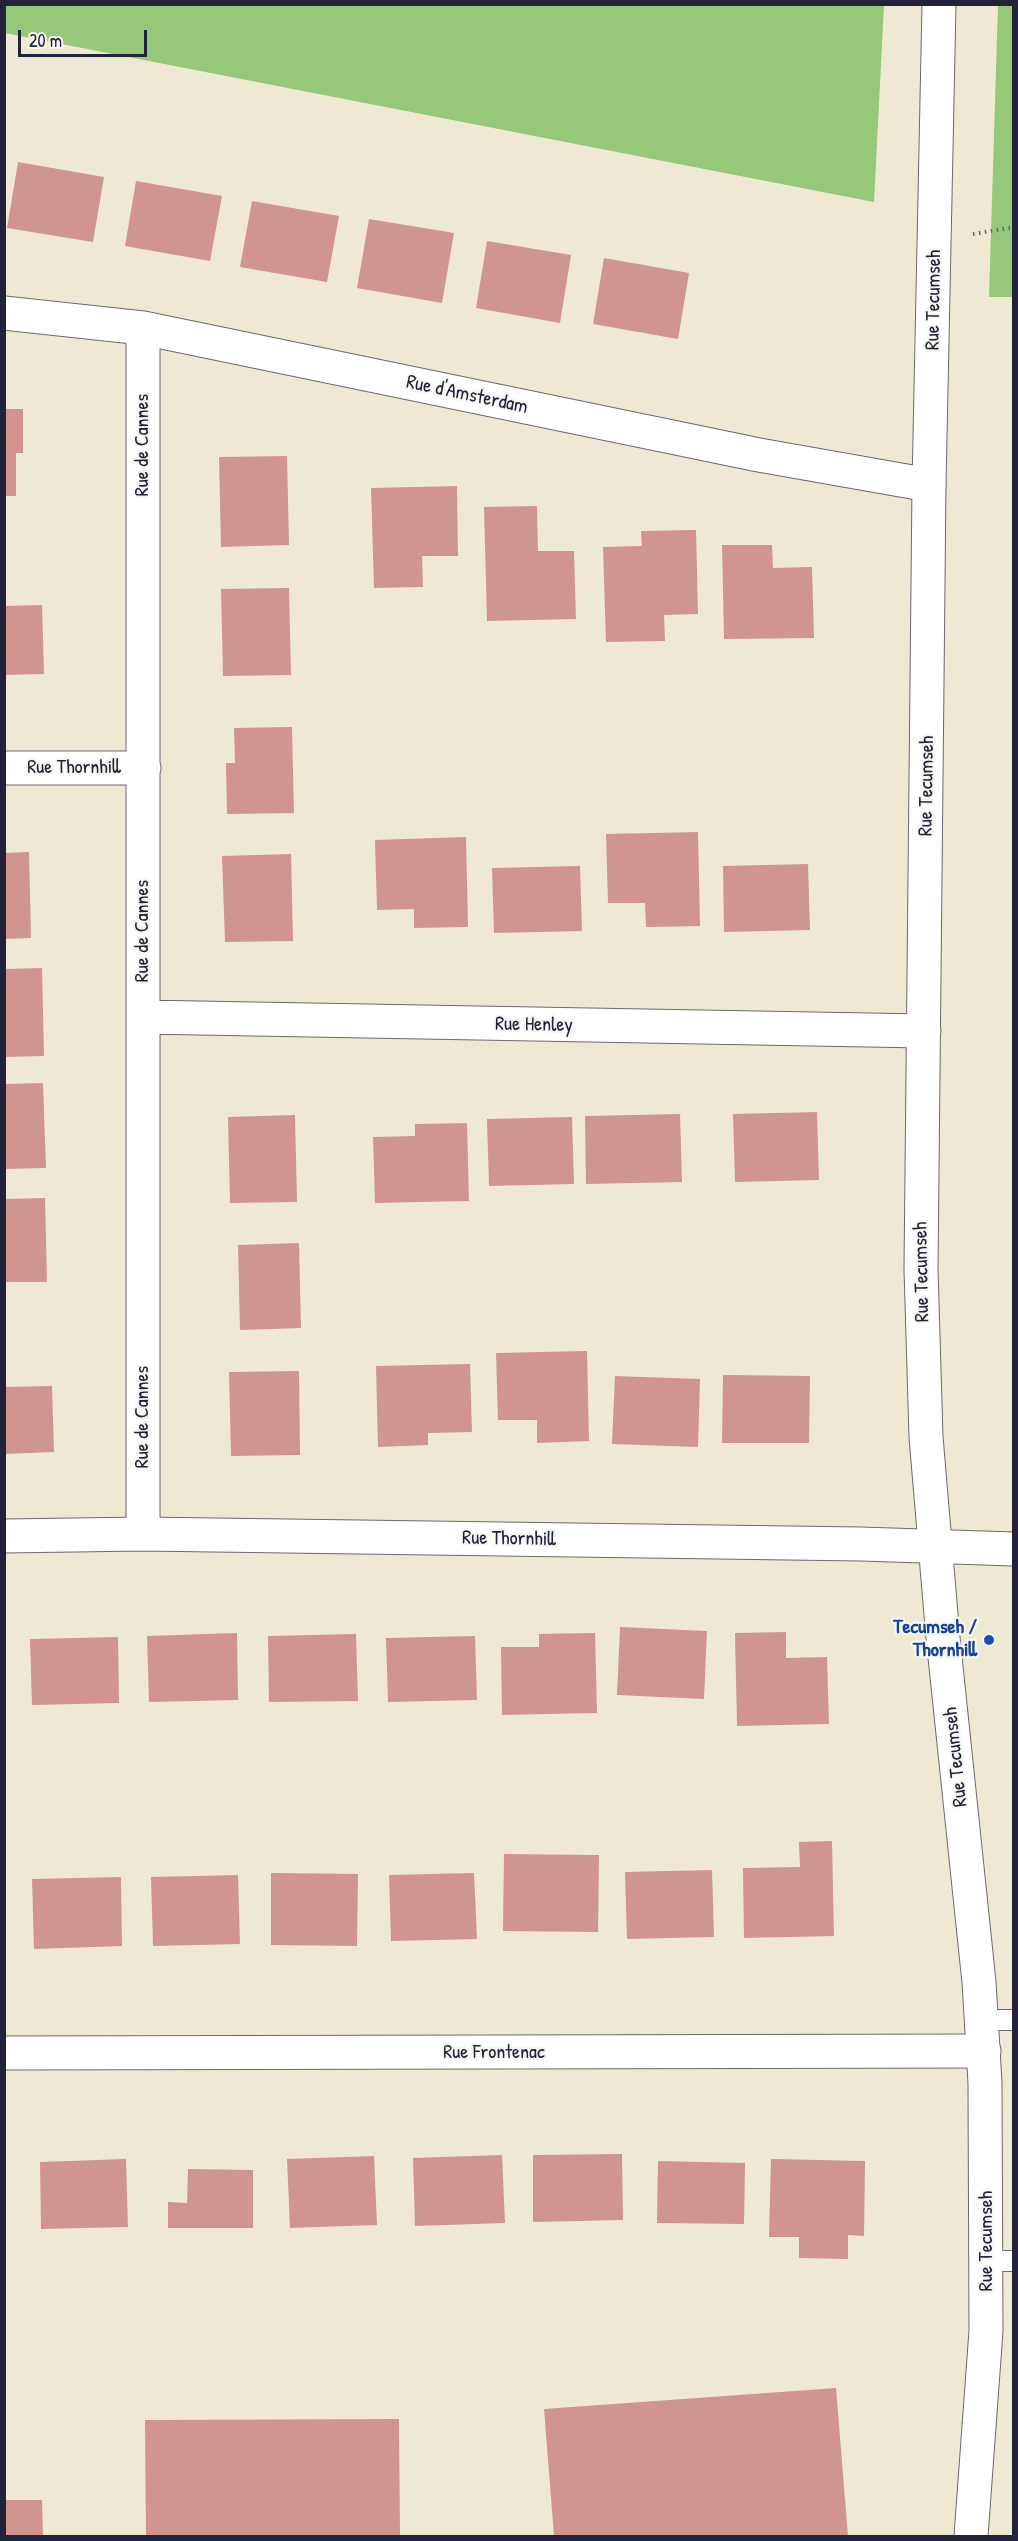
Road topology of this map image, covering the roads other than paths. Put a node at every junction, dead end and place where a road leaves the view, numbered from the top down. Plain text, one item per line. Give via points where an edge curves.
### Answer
1 (939, 4) edge
2 (4, 313) edge
3 (143, 328) junction
4 (929, 485) junction
5 (4, 768) edge
6 (144, 768) junction
7 (143, 1017) junction
8 (924, 1031) junction
9 (143, 1534) junction
10 (4, 1536) edge
11 (935, 1547) junction
12 (1014, 1549) edge
13 (993, 2030) edge
14 (4, 2054) edge
15 (1000, 2261) edge
16 (971, 2536) edge

1 - 4 street, Rue Tecumseh
2 - 3 street, Rue d'Amsterdam
3 - 4 street, Rue d'Amsterdam via 759,455
3 - 6 street, Rue de Cannes
4 - 8 street, Rue Tecumseh
5 - 6 street, Rue Thornhill
6 - 7 street, Rue de Cannes
7 - 8 street, Rue Henley
7 - 9 street, Rue de Cannes
8 - 11 street, Rue Tecumseh via 921,1269 926,1437
9 - 10 street, Rue Thornhill
9 - 11 street, Rue Thornhill
11 - 12 street, Rue Thornhill
11 - 13 street, Rue Tecumseh
13 - 14 street, Rue Frontenac
13 - 15 street, Rue Tecumseh
15 - 16 street, Rue Tecumseh via 984,2381

